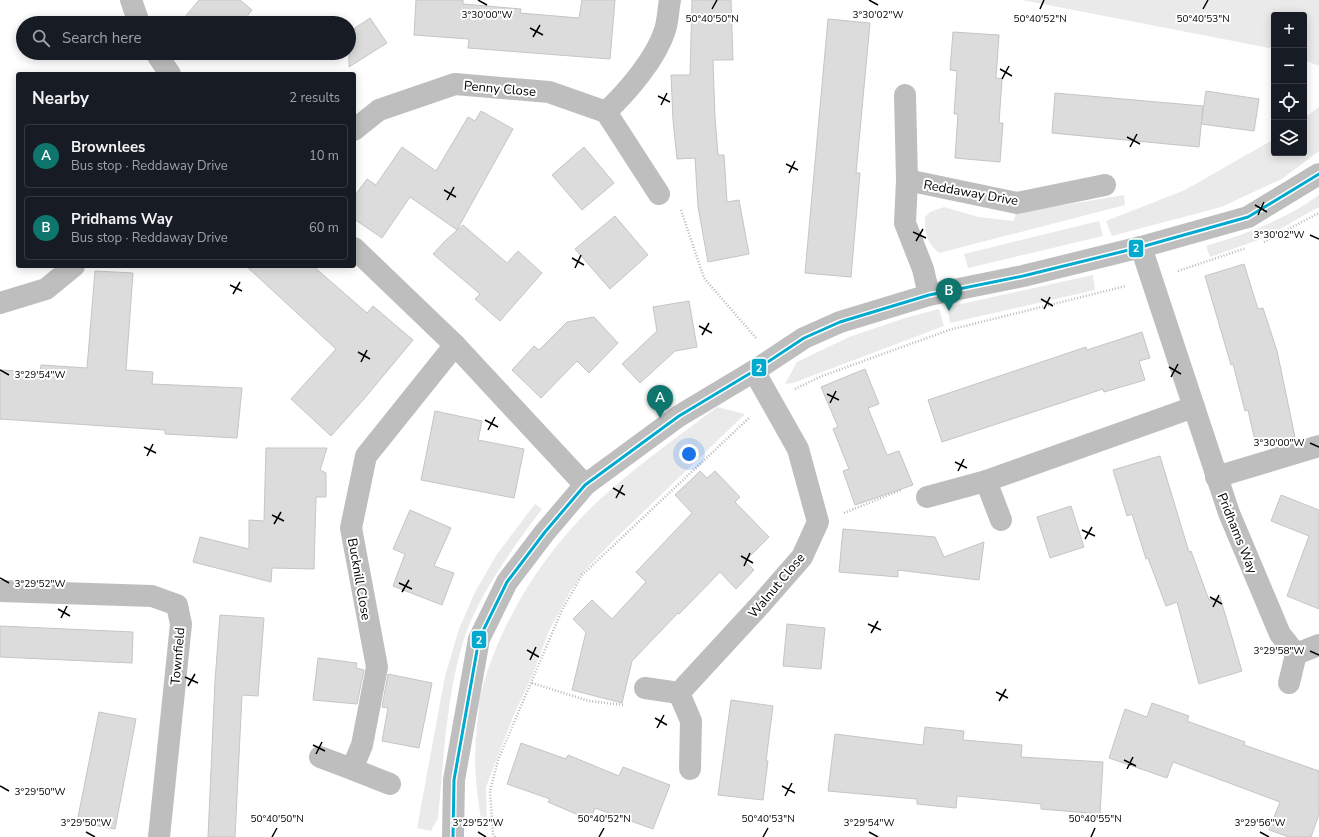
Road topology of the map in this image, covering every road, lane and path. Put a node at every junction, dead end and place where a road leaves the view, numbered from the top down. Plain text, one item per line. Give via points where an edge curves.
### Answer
1 (131, 0) edge
2 (670, 0) edge
3 (137, 16) edge
4 (161, 60) edge
5 (169, 72) edge
6 (904, 96) dead end
7 (606, 112) junction
8 (356, 128) edge
9 (1319, 174) edge
10 (907, 180) junction
11 (1105, 185) dead end
12 (659, 194) joint
13 (1319, 213) edge
14 (1260, 243) dead end
15 (1253, 246) dead end
16 (1141, 247) junction
17 (356, 250) edge
18 (72, 268) edge
19 (1152, 279) junction
20 (929, 295) junction
21 (0, 304) edge
22 (455, 345) junction
23 (772, 358) junction
24 (754, 372) junction
25 (770, 400) junction
26 (1194, 406) junction
27 (1319, 446) edge
28 (1216, 477) junction
29 (986, 481) junction
30 (585, 485) junction
31 (927, 497) joint
32 (1001, 520) dead end
33 (818, 522) junction
34 (0, 591) edge
35 (1319, 645) edge
36 (1296, 654) junction
37 (532, 683) junction
38 (1289, 683) dead end
39 (645, 688) joint
40 (679, 693) junction
41 (320, 757) dead end
42 (352, 769) junction
43 (690, 769) dead end
44 (390, 784) dead end
45 (159, 837) edge
46 (453, 837) edge
47 (495, 837) edge

1 - 3 street
2 - 7 street via 665,31 646,66
4 - 5 street
6 - 10 street, Reddaway Drive
7 - 8 street, Penny Close via 549,92 455,84 379,110
7 - 12 street
9 - 16 street via 1248,217
10 - 11 street, Reddaway Drive via 1017,203
10 - 20 street, Reddaway Drive via 905,223 923,269
12 - 23 path via 679,206 704,278
13 - 14 path
15 - 19 path
16 - 19 street, Pridhams Way
16 - 20 street via 1023,276
17 - 22 street
18 - 21 street via 46,289
19 - 25 path via 948,330 822,376
19 - 26 street, Pridhams Way
20 - 23 street via 840,322 804,338
22 - 30 street
22 - 42 street, Bucknill Close via 366,456 351,528 377,667 362,745
23 - 24 street
24 - 25 street
24 - 30 street via 679,416
25 - 33 street via 798,449
25 - 37 path via 582,575 562,610
26 - 28 street, Pridhams Way
26 - 29 street
27 - 28 street
28 - 36 street, Pridhams Way via 1228,513 1280,634
29 - 31 street
29 - 32 street
30 - 46 street via 507,582 479,639 454,780
31 - 33 path via 906,488
33 - 40 street, Walnut Close via 802,557
34 - 45 street, Townfield via 152,596 177,605 182,624
35 - 36 street
36 - 38 street
37 - 39 path via 589,701 628,706
37 - 47 path via 498,760 490,790 492,834
39 - 40 street
40 - 43 street via 691,721
41 - 42 street
42 - 44 street

